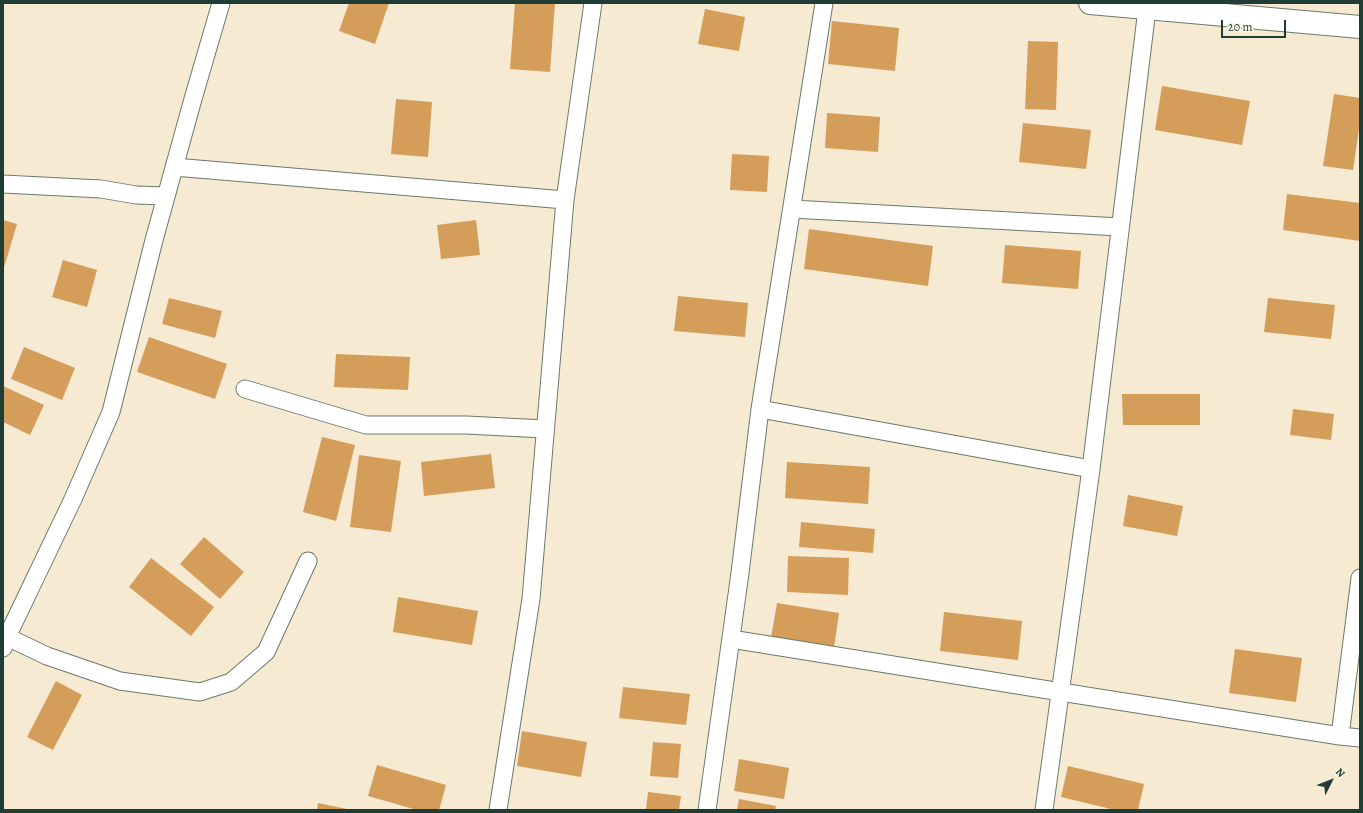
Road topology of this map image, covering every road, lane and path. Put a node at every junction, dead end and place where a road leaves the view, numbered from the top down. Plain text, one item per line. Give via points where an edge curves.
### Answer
1 (221, 3) edge
2 (592, 3) edge
3 (824, 3) edge
4 (1090, 3) edge
5 (1147, 8) junction
6 (1360, 27) edge
7 (174, 167) junction
8 (3, 184) edge
9 (166, 196) junction
10 (565, 200) junction
11 (792, 209) junction
12 (1120, 227) junction
13 (245, 389) dead end
14 (760, 409) junction
15 (545, 429) junction
16 (1091, 469) junction
17 (308, 561) dead end
18 (1360, 578) edge
19 (731, 639) junction
20 (4, 640) edge
21 (1061, 692) junction
22 (1340, 736) junction
23 (1360, 738) edge
24 (498, 810) edge
25 (707, 810) edge
26 (1044, 810) edge

1 - 7 street
2 - 10 street
3 - 11 street
4 - 5 street
5 - 6 street
5 - 12 street
7 - 9 street
7 - 10 street
8 - 9 street via 101,189 136,195
9 - 20 street via 111,412 73,500
10 - 15 street
11 - 12 street
11 - 14 street
12 - 16 street
13 - 15 street via 366,425 466,425
14 - 16 street
14 - 19 street
15 - 24 street via 531,599
16 - 21 street
17 - 20 street via 266,652 232,682 200,692 120,680
18 - 22 street
19 - 21 street
19 - 25 street
21 - 22 street
21 - 26 street
22 - 23 street

